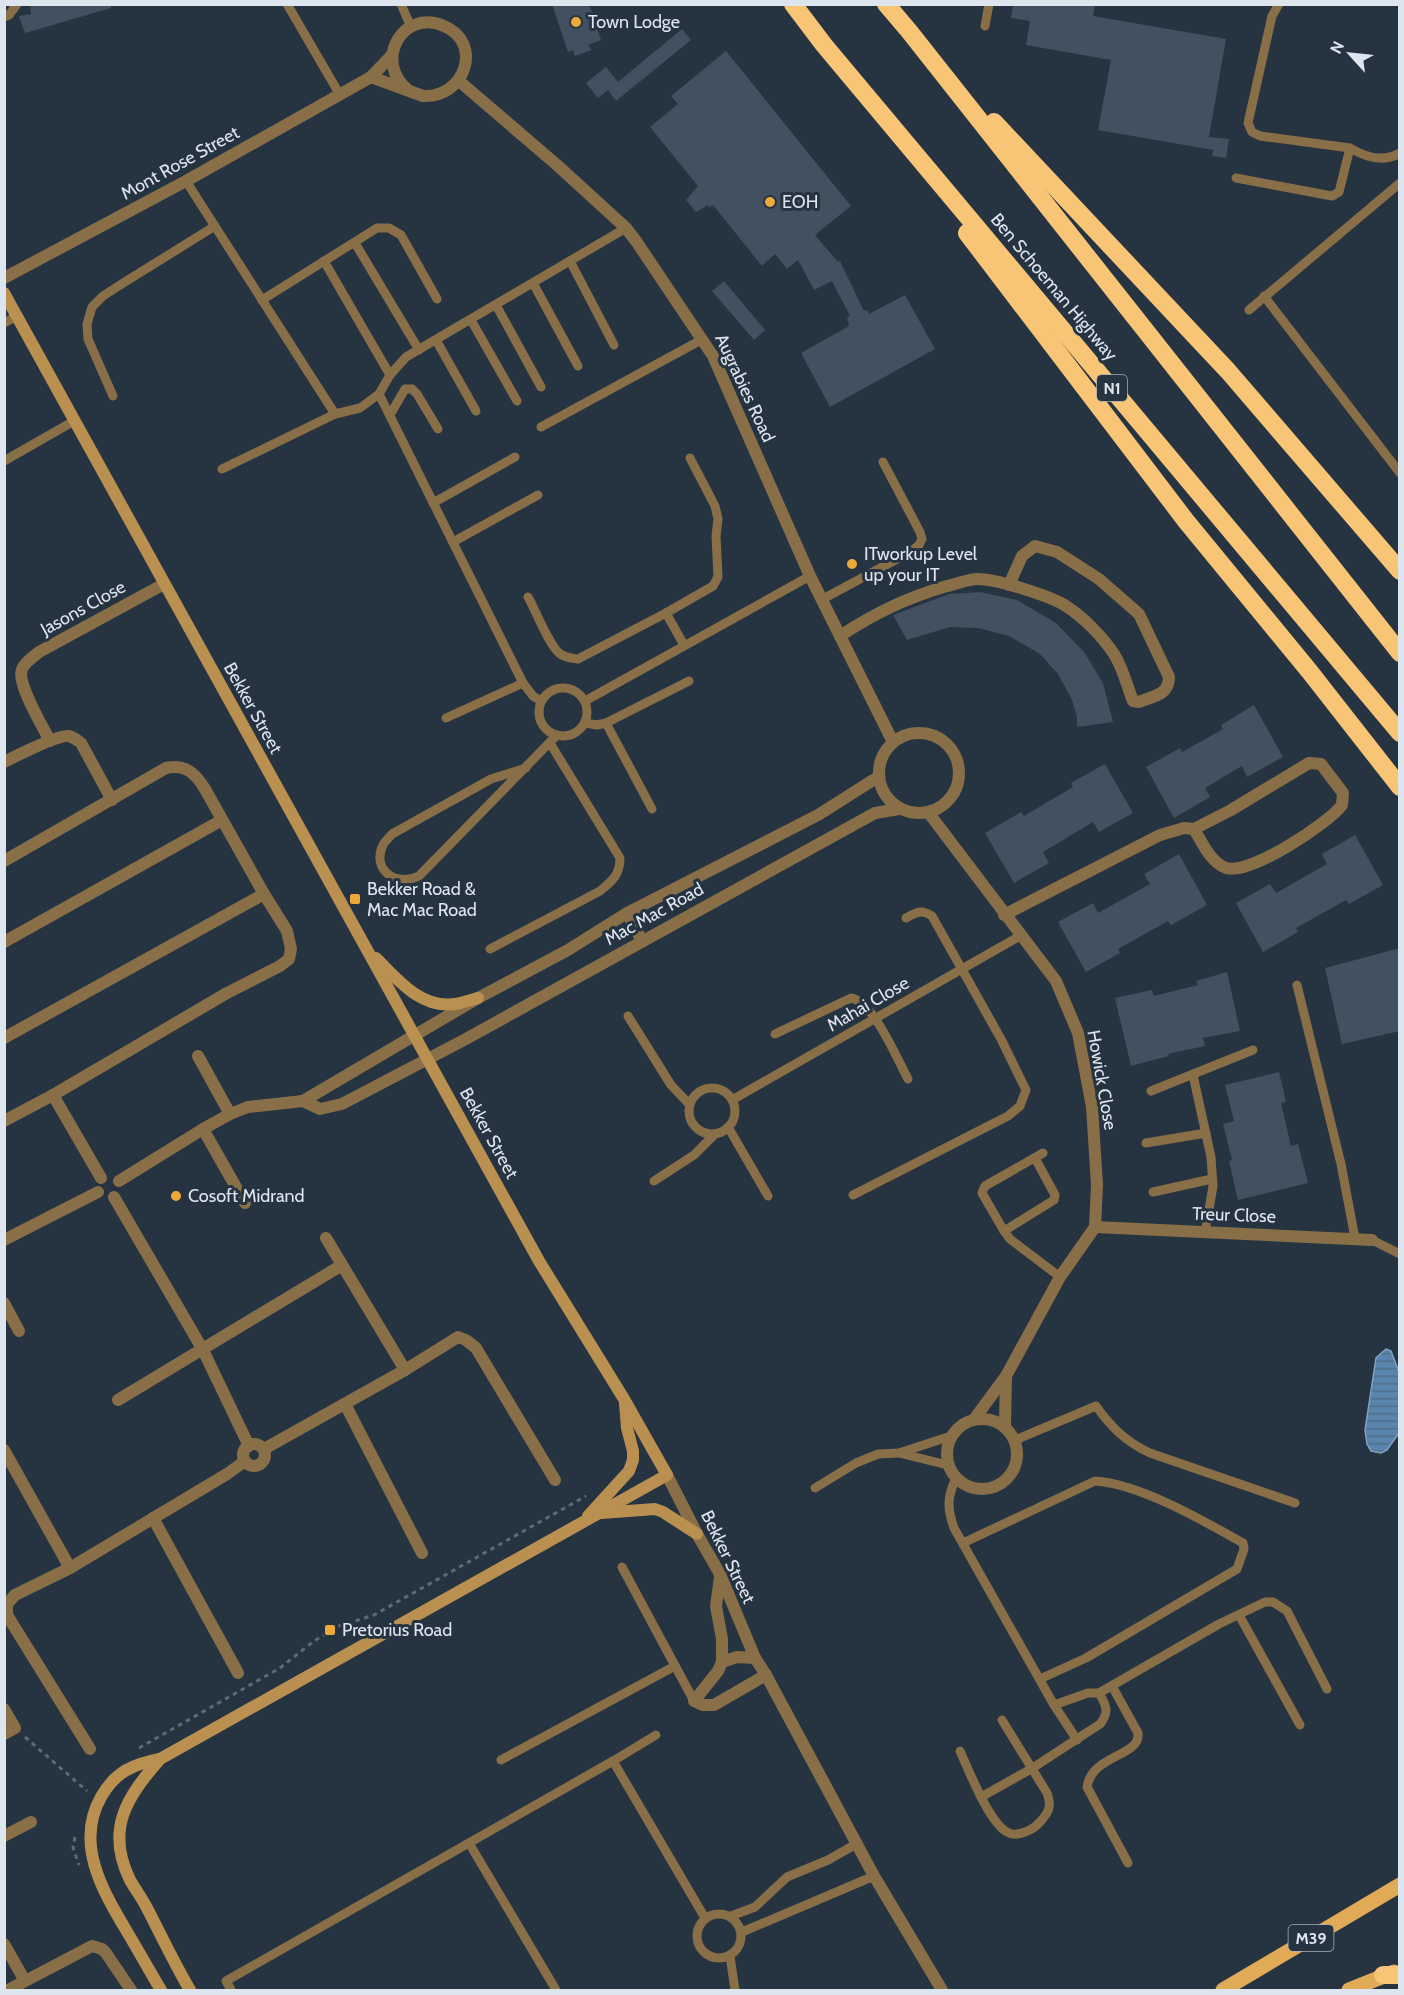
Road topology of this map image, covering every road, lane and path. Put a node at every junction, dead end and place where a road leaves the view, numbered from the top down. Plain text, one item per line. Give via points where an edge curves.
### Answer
1 (17, 4) edge
2 (287, 4) edge
3 (401, 4) edge
4 (793, 4) edge
5 (886, 4) edge
6 (989, 4) edge
7 (1279, 4) edge
8 (4, 17) edge
9 (985, 26) dead end
10 (411, 27) junction
11 (909, 31) junction
12 (824, 45) junction
13 (392, 55) junction
14 (371, 77) junction
15 (459, 81) junction
16 (408, 90) junction
17 (340, 95) junction
18 (1350, 148) junction
19 (1400, 153) edge
20 (1236, 178) dead end
21 (186, 181) junction
22 (1400, 183) edge
23 (215, 226) junction
24 (626, 228) junction
25 (355, 243) junction
26 (324, 261) junction
27 (570, 261) junction
28 (4, 278) edge
29 (532, 283) junction
30 (4, 293) edge
31 (1264, 296) junction
32 (437, 299) dead end
33 (262, 300) junction
34 (496, 304) junction
35 (1249, 310) dead end
36 (17, 316) junction
37 (471, 320) junction
38 (4, 323) edge
39 (703, 339) junction
40 (436, 340) junction
41 (614, 345) dead end
42 (419, 350) junction
43 (578, 366) dead end
44 (390, 375) junction
45 (542, 387) dead end
46 (379, 394) junction
47 (113, 396) dead end
48 (517, 401) dead end
49 (476, 411) dead end
50 (336, 414) junction
51 (390, 415) junction
52 (74, 421) junction
53 (541, 427) dead end
54 (438, 429) dead end
55 (516, 457) dead end
56 (690, 458) dead end
57 (4, 461) edge
58 (882, 462) dead end
59 (222, 469) dead end
60 (1400, 474) edge
61 (538, 495) dead end
62 (433, 503) junction
63 (453, 542) junction
64 (1400, 571) edge
65 (810, 576) junction
66 (164, 584) junction
67 (1010, 585) junction
68 (528, 597) dead end
69 (821, 600) junction
70 (666, 613) junction
71 (840, 636) junction
72 (684, 645) junction
73 (1400, 652) edge
74 (1310, 672) junction
75 (689, 681) dead end
76 (523, 683) junction
77 (541, 701) junction
78 (585, 701) junction
79 (446, 717) dead end
80 (585, 723) junction
81 (606, 723) junction
82 (1400, 733) edge
83 (557, 735) junction
84 (50, 741) junction
85 (893, 742) junction
86 (550, 743) junction
87 (6, 757) edge
88 (525, 768) junction
89 (878, 777) junction
90 (1400, 780) edge
91 (1400, 787) edge
92 (112, 800) junction
93 (651, 809) dead end
94 (899, 809) junction
95 (928, 812) junction
96 (222, 820) junction
97 (1194, 829) junction
98 (4, 861) edge
99 (264, 894) junction
100 (627, 914) junction
101 (1004, 915) junction
102 (906, 918) dead end
103 (1020, 936) junction
104 (642, 941) junction
105 (4, 942) edge
106 (367, 949) junction
107 (489, 949) dead end
108 (962, 969) junction
109 (1297, 985) dead end
110 (478, 998) junction
111 (628, 1016) dead end
112 (875, 1019) junction
113 (775, 1034) dead end
114 (414, 1035) junction
115 (4, 1038) edge
116 (1253, 1050) dead end
117 (198, 1056) dead end
118 (428, 1059) junction
119 (1192, 1075) junction
120 (908, 1079) dead end
121 (1151, 1091) dead end
122 (53, 1095) junction
123 (732, 1100) junction
124 (303, 1101) junction
125 (690, 1105) junction
126 (230, 1114) junction
127 (4, 1121) edge
128 (728, 1127) junction
129 (203, 1129) junction
130 (1206, 1133) junction
131 (715, 1134) junction
132 (1146, 1143) dead end
133 (101, 1178) junction
134 (1212, 1179) junction
135 (120, 1181) junction
136 (654, 1181) dead end
137 (98, 1192) junction
138 (1154, 1192) dead end
139 (853, 1195) dead end
140 (768, 1196) dead end
141 (114, 1197) junction
142 (245, 1203) dead end
143 (1095, 1227) junction
144 (1004, 1231) junction
145 (1205, 1232) junction
146 (326, 1238) dead end
147 (1355, 1238) junction
148 (4, 1240) edge
149 (1372, 1240) joint
150 (1400, 1254) edge
151 (342, 1265) junction
152 (1060, 1277) junction
153 (4, 1303) edge
154 (19, 1331) dead end
155 (202, 1350) junction
156 (405, 1370) junction
157 (1006, 1376) junction
158 (624, 1399) junction
159 (118, 1400) dead end
160 (345, 1404) junction
161 (975, 1418) junction
162 (1005, 1426) junction
163 (951, 1436) junction
164 (1015, 1440) junction
165 (249, 1446) junction
166 (264, 1449) junction
167 (4, 1450) edge
168 (900, 1453) junction
169 (245, 1461) junction
170 (948, 1465) junction
171 (667, 1475) junction
172 (956, 1478) junction
173 (555, 1480) dead end
174 (815, 1488) dead end
175 (596, 1491) dead end
176 (1295, 1503) dead end
177 (599, 1513) junction
178 (153, 1518) junction
179 (582, 1522) junction
180 (697, 1534) junction
181 (963, 1543) junction
182 (422, 1553) dead end
183 (622, 1566) dead end
184 (70, 1568) junction
185 (720, 1574) junction
186 (1239, 1615) junction
187 (755, 1658) junction
188 (722, 1662) junction
189 (675, 1666) junction
190 (238, 1673) dead end
191 (766, 1676) junction
192 (1041, 1679) junction
193 (1112, 1686) junction
194 (1327, 1689) dead end
195 (1099, 1693) junction
196 (694, 1701) junction
197 (1054, 1705) junction
198 (4, 1709) edge
199 (1002, 1720) dead end
200 (1300, 1725) dead end
201 (10, 1731) edge
202 (656, 1735) dead end
203 (1077, 1740) junction
204 (90, 1749) dead end
205 (960, 1751) dead end
206 (132, 1752) dead end
207 (160, 1759) junction
208 (501, 1760) dead end
209 (612, 1761) junction
210 (1031, 1769) junction
211 (93, 1786) dead end
212 (981, 1797) junction
213 (31, 1822) dead end
214 (4, 1836) edge
215 (469, 1843) junction
216 (858, 1843) junction
217 (1128, 1863) dead end
218 (874, 1876) junction
219 (1400, 1885) edge
220 (731, 1916) junction
221 (705, 1918) junction
222 (742, 1932) junction
223 (4, 1944) edge
224 (730, 1956) junction
225 (1394, 1974) edge
226 (25, 1981) junction
227 (8, 1990) edge
228 (130, 1990) edge
229 (161, 1990) edge
230 (190, 1990) edge
231 (231, 1990) edge
232 (556, 1990) edge
233 (735, 1990) edge
234 (942, 1990) edge
235 (1223, 1990) edge
236 (1349, 1990) edge

1 - 8 lane
2 - 17 lane
3 - 10 lane
4 - 12 highway, Ben Schoeman Highway / N1
5 - 11 highway
6 - 9 lane
7 - 18 lane via 1272,16 1248,123 1252,132
10 - 13 street via 396,42
10 - 15 street via 435,22 456,34 466,56
11 - 64 highway via 1228,371
11 - 73 highway
12 - 74 highway via 1186,521
12 - 82 highway, Ben Schoeman Highway / N1
13 - 14 street, Mont Rose Street
13 - 16 street via 394,71
14 - 16 street
14 - 17 street, Mont Rose Street
15 - 16 street via 447,92 431,96
15 - 24 street, Augrabies Road
17 - 21 street, Mont Rose Street
18 - 19 lane via 1375,158 1392,158
18 - 20 lane via 1339,192 1332,196
21 - 23 lane
21 - 28 street, Mont Rose Street
22 - 31 lane
23 - 33 lane
23 - 47 lane via 103,296 92,307 88,339
24 - 27 lane
24 - 39 street, Augrabies Road
25 - 26 lane
25 - 32 lane via 377,228 388,228 400,235
25 - 42 lane
26 - 33 lane
26 - 44 lane
27 - 29 lane
27 - 41 lane
29 - 34 lane
29 - 43 lane
30 - 36 street, Bekker Street
31 - 35 lane
31 - 60 lane
33 - 50 lane
34 - 37 lane
34 - 45 lane
36 - 38 lane
36 - 52 street, Bekker Street
37 - 40 lane
37 - 48 lane
39 - 53 lane
39 - 65 street, Augrabies Road
40 - 42 lane
40 - 49 lane
42 - 44 lane via 406,357
44 - 46 lane
46 - 50 lane via 360,408
46 - 51 lane
50 - 59 lane
51 - 54 lane via 405,389 412,389
51 - 62 lane
52 - 57 lane
52 - 66 street, Bekker Street
55 - 62 lane
56 - 70 lane via 715,506 718,577 713,586
58 - 69 lane via 922,540 910,552
61 - 63 lane
62 - 63 lane
63 - 76 lane
65 - 69 street, Augrabies Road
65 - 72 lane
66 - 84 street, Jasons Close via 39,652 22,667 23,685
66 - 106 street, Bekker Street
67 - 67 street via 1064,605 1077,615 1115,656 1134,701 1166,691 1169,677 1139,614 1099,579 1057,552 1035,546 1022,556
67 - 71 street via 978,579 914,596 873,614
68 - 70 lane via 560,654 568,658 578,658
69 - 71 street, Augrabies Road
70 - 72 lane
71 - 85 street, Augrabies Road
72 - 78 lane
74 - 90 highway
74 - 91 highway
75 - 81 lane
76 - 77 lane
76 - 79 lane
77 - 78 lane via 558,688 568,688
77 - 83 lane via 541,722
78 - 80 lane
80 - 81 lane
80 - 83 lane via 568,736
81 - 93 lane
83 - 86 lane
84 - 87 street
84 - 92 street via 67,735 81,743
85 - 89 street via 879,764
85 - 95 street via 918,733 943,741 952,751 958,763 956,790 938,809
86 - 88 lane
86 - 107 lane via 620,858 620,869 600,891
88 - 88 lane via 418,876 408,881 397,880 383,871 383,845 392,834 491,779
89 - 94 street via 885,795
89 - 100 street, Mac Mac Road via 818,815
92 - 96 street via 166,768 184,768 198,777
92 - 98 street
94 - 95 street via 912,814
94 - 104 street, Mac Mac Road via 875,813
95 - 101 street, Howick Close
96 - 99 street
96 - 105 street
97 - 97 street via 1309,763 1320,764 1343,793 1342,805 1323,823 1271,856 1245,867 1227,868 1215,862
97 - 101 street via 1160,835
99 - 115 street
99 - 122 street via 290,940 291,954 286,963
100 - 104 street
100 - 110 street, Mac Mac Road
101 - 103 street, Howick Close
102 - 108 lane via 918,911 932,916
103 - 108 lane, Mahai Close
103 - 143 street, Howick Close via 1056,981 1078,1033 1092,1107 1097,1185
104 - 118 street, Mac Mac Road
106 - 110 street via 407,989 425,1000 454,1004
106 - 114 street, Bekker Street
108 - 112 lane, Mahai Close
108 - 139 lane via 1026,1090 1025,1097 1014,1112 991,1127
109 - 147 lane
110 - 114 street, Mac Mac Road
111 - 125 lane via 671,1085
112 - 113 lane via 861,1001 851,998
112 - 120 lane
112 - 123 lane, Mahai Close
114 - 118 street, Bekker Street
114 - 124 street, Mac Mac Road
116 - 119 lane
117 - 126 street
118 - 124 street, Mac Mac Road via 342,1104 320,1109
118 - 158 street, Bekker Street via 539,1261
119 - 121 lane
119 - 130 lane
122 - 127 street
122 - 133 street
123 - 125 lane via 726,1093 709,1088 701,1091
123 - 128 lane via 734,1114
124 - 126 street via 248,1107
125 - 131 lane via 692,1123 706,1134
126 - 129 street
128 - 131 lane
128 - 140 lane
129 - 135 street
129 - 142 street
130 - 132 lane
130 - 134 lane
131 - 136 lane via 694,1155
133 - 135 street via 111,1175
133 - 137 street
134 - 138 lane
134 - 145 lane
135 - 141 street via 120,1192
137 - 141 street via 106,1198
137 - 148 street
141 - 155 street
143 - 145 street, Treur Close
143 - 152 street
144 - 144 lane via 1054,1200 1039,1155 982,1189
144 - 152 lane
145 - 147 street, Treur Close
146 - 151 street
147 - 149 street, Treur Close
149 - 150 lane
151 - 155 street
151 - 156 street
152 - 157 street
153 - 154 street
155 - 159 street
155 - 165 street
156 - 160 street
156 - 173 street via 458,1337 466,1340 476,1348
157 - 161 street
157 - 162 street
158 - 171 street, Bekker Street
158 - 179 street via 633,1460 616,1487
160 - 166 street
160 - 182 street
161 - 162 street via 990,1418
161 - 163 street
162 - 164 street
163 - 168 lane
163 - 170 street
164 - 172 street via 1018,1456 1013,1472 1002,1484 986,1490 970,1487
164 - 176 lane via 1096,1406 1109,1424 1132,1444 1150,1453
165 - 166 street via 256,1444
165 - 169 street via 244,1452
166 - 169 street via 265,1459 258,1466
167 - 184 street
168 - 170 lane
168 - 174 lane via 863,1460
169 - 178 street
170 - 172 street
171 - 177 street
171 - 180 street, Bekker Street
172 - 181 lane via 947,1504
175 - 206 path via 374,1615 339,1626 280,1668
177 - 179 street
177 - 180 street via 655,1509
178 - 184 street
178 - 190 street
179 - 207 street
180 - 185 street, Bekker Street
181 - 192 lane
181 - 192 lane via 1095,1480 1137,1490 1243,1543 1237,1569 1086,1658
183 - 189 lane
184 - 204 street via 15,1595 6,1609
185 - 187 street, Bekker Street
185 - 188 street via 716,1606
186 - 193 lane
186 - 194 lane via 1265,1602 1273,1602 1287,1611
186 - 200 lane
187 - 188 street via 737,1657
187 - 191 street, Bekker Street
188 - 196 street
189 - 196 lane
189 - 208 lane
191 - 196 street via 714,1705
191 - 216 street, Bekker Street
192 - 197 lane
193 - 195 lane
193 - 217 lane via 1139,1740 1136,1746 1104,1762 1093,1772 1087,1787
195 - 197 lane
195 - 203 lane via 1107,1710 1105,1718
197 - 203 lane
198 - 201 street
199 - 210 lane
201 - 211 path via 87,1791
202 - 209 lane
203 - 210 lane
205 - 212 lane
207 - 229 street via 138,1763 111,1782 96,1806 90,1835 95,1871
207 - 230 street via 127,1802 119,1841 130,1879
209 - 215 lane
209 - 221 lane
210 - 212 lane
210 - 212 lane via 1050,1800 1050,1810 1036,1826 1018,1834 1006,1832
213 - 214 street
215 - 231 lane via 226,1981
215 - 232 lane
216 - 218 street, Bekker Street
216 - 220 lane via 787,1877 755,1907
218 - 222 lane
218 - 234 street, Bekker Street
219 - 235 main road, M39
220 - 221 lane via 723,1913
220 - 222 lane
221 - 224 lane via 697,1935 703,1952 711,1957
222 - 224 lane via 737,1950
223 - 226 street
224 - 233 lane
225 - 236 main road
226 - 227 street
226 - 228 street via 92,1946 106,1953

